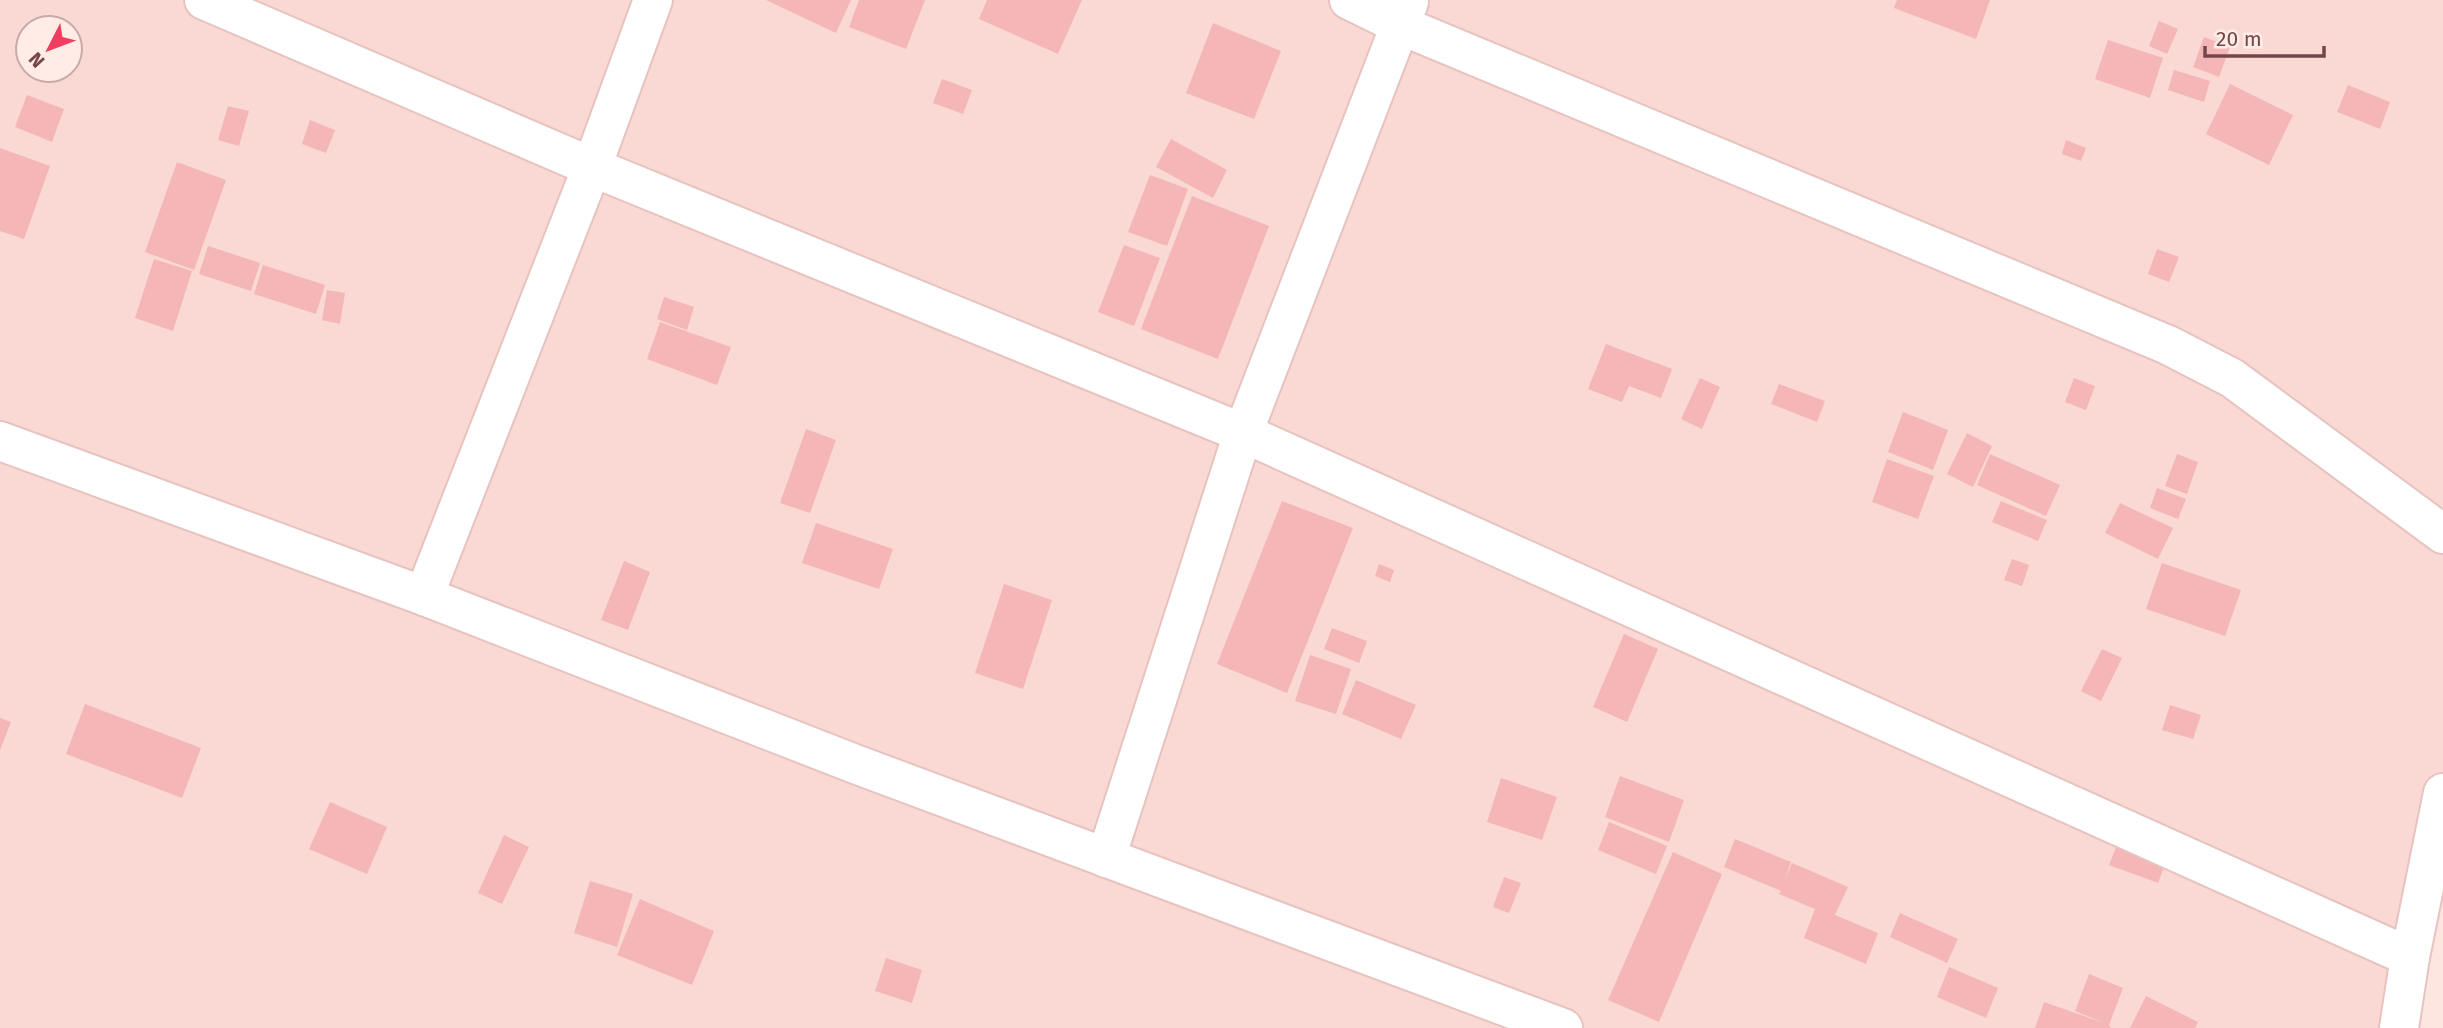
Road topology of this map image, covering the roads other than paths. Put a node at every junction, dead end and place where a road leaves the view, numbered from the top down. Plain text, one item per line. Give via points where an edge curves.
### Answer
1 (204, 0) edge
2 (653, 0) edge
3 (1349, 0) edge
4 (1405, 13) edge
5 (592, 167) junction
6 (1243, 433) junction
7 (0, 441) edge
8 (2443, 534) edge
9 (424, 596) junction
10 (2443, 793) edge
11 (1106, 858) junction
12 (2410, 957) junction
13 (1563, 1028) edge
14 (2399, 1028) edge

1 - 5 street
2 - 5 street
3 - 4 street
4 - 6 street
4 - 8 street via 2168,345 2232,378
5 - 6 street
5 - 9 street
6 - 11 street
6 - 12 street
7 - 9 street
9 - 11 street
10 - 12 street
11 - 13 street
12 - 14 street

